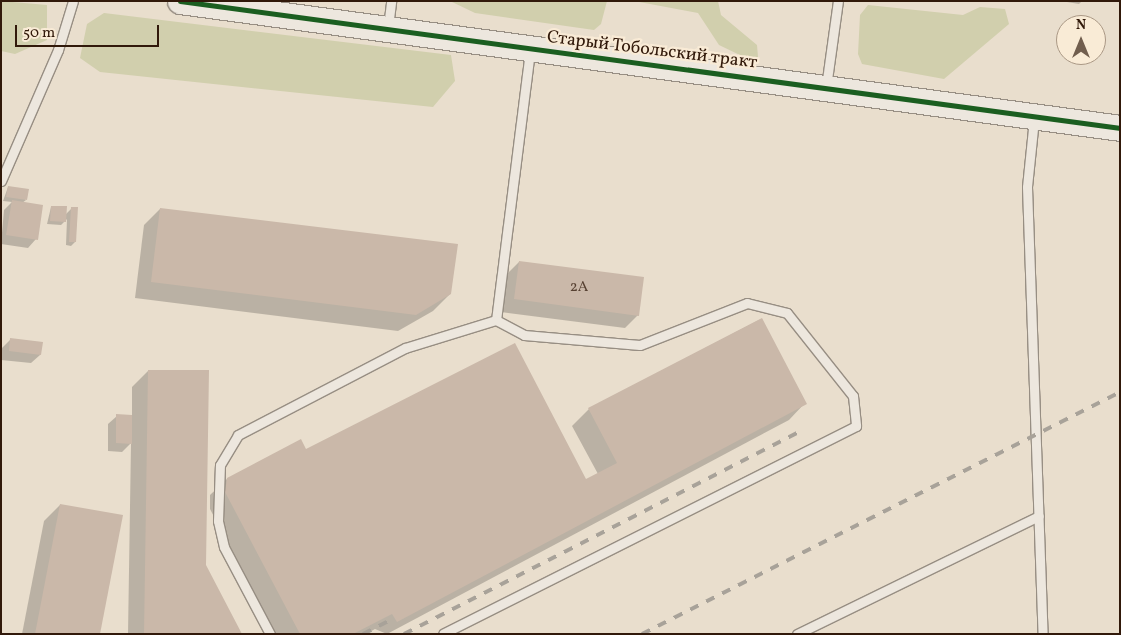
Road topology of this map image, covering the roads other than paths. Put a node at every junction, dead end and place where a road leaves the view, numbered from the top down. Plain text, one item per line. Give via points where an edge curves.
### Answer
1 (73, 1) edge
2 (180, 1) edge
3 (391, 1) edge
4 (838, 1) edge
5 (387, 30) junction
6 (530, 48) junction
7 (826, 87) junction
8 (1034, 116) junction
9 (1120, 128) edge
10 (1, 181) edge
11 (496, 320) junction
12 (1039, 516) junction
13 (270, 634) edge
14 (443, 634) edge
15 (797, 634) edge
16 (1043, 634) edge

1 - 10 lane via 58,50
2 - 5 street, Старый Тобольский тракт
3 - 5 lane
4 - 7 lane
5 - 6 street, Старый Тобольский тракт
6 - 7 street, Старый Тобольский тракт
6 - 11 lane
7 - 8 street, Старый Тобольский тракт
8 - 9 street, Старый Тобольский тракт
8 - 12 lane via 1027,187
11 - 13 lane via 405,348 238,435 220,465 218,521 224,547
11 - 14 lane via 524,335 640,345 730,307 747,303 772,306 787,313 853,396 856,426
12 - 15 lane
12 - 16 lane

